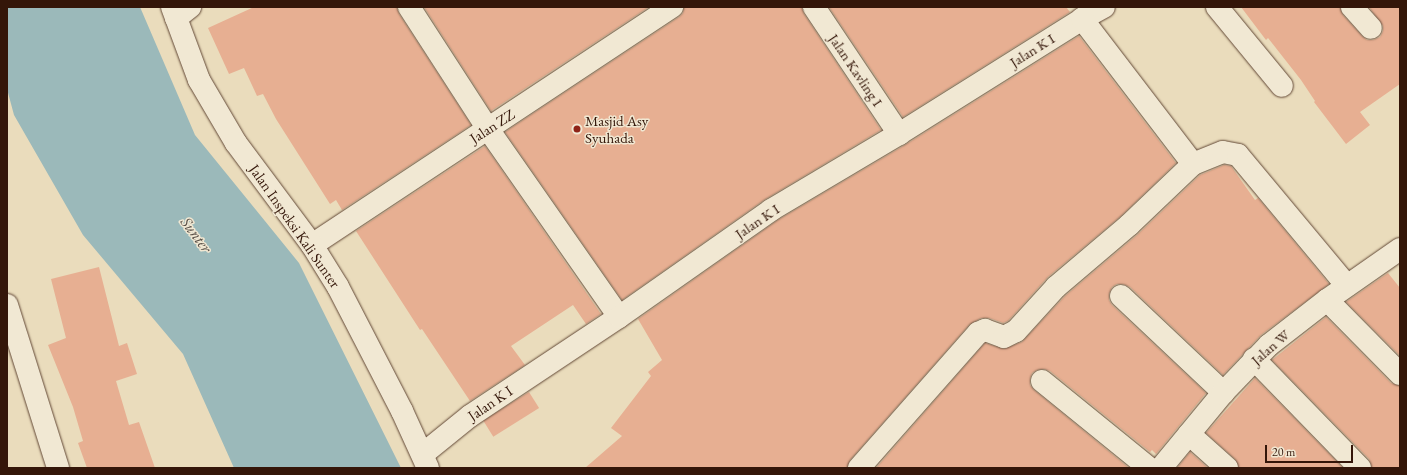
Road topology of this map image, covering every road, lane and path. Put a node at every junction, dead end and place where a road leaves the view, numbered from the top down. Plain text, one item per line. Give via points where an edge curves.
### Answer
1 (409, 7) edge
2 (672, 7) edge
3 (814, 7) edge
4 (1104, 7) edge
5 (1217, 7) edge
6 (1352, 7) edge
7 (179, 11) edge
8 (1082, 19) junction
9 (1371, 28) dead end
10 (1282, 86) dead end
11 (488, 129) junction
12 (899, 134) junction
13 (1193, 164) junction
14 (312, 245) junction
15 (1400, 249) edge
16 (1347, 286) junction
17 (1121, 296) dead end
18 (1327, 300) junction
19 (7, 305) edge
20 (619, 317) junction
21 (1254, 359) junction
22 (1400, 374) edge
23 (1042, 381) dead end
24 (1224, 393) junction
25 (1189, 434) junction
26 (426, 461) edge
27 (58, 468) edge
28 (860, 468) edge
29 (1149, 468) edge
30 (1161, 468) edge
31 (1227, 468) edge
32 (1360, 468) edge

1 - 11 street
2 - 11 street, Jalan ZZ
3 - 12 street, Jalan Kavling I
4 - 8 street, Jalan K I
5 - 10 street
6 - 9 street
7 - 14 street, Jalan Inspeksi Kali Sunter via 199,80 236,142
8 - 12 street, Jalan K I
8 - 13 street
11 - 14 street, Jalan ZZ
11 - 20 street
12 - 20 street, Jalan K I via 771,210
13 - 16 street via 1223,152 1238,155
13 - 28 street via 1130,225 1056,287 1016,331 1004,337 985,330 978,333
14 - 26 street, Jalan Inspeksi Kali Sunter via 338,287
15 - 16 street, Jalan W
16 - 18 street, Jalan W
17 - 24 street
18 - 21 street, Jalan W
18 - 22 street
19 - 27 street
20 - 26 street, Jalan K I via 470,416
21 - 24 street, Jalan W
21 - 32 street
23 - 29 street
24 - 25 street, Jalan W
25 - 30 street, Jalan W
25 - 31 street

